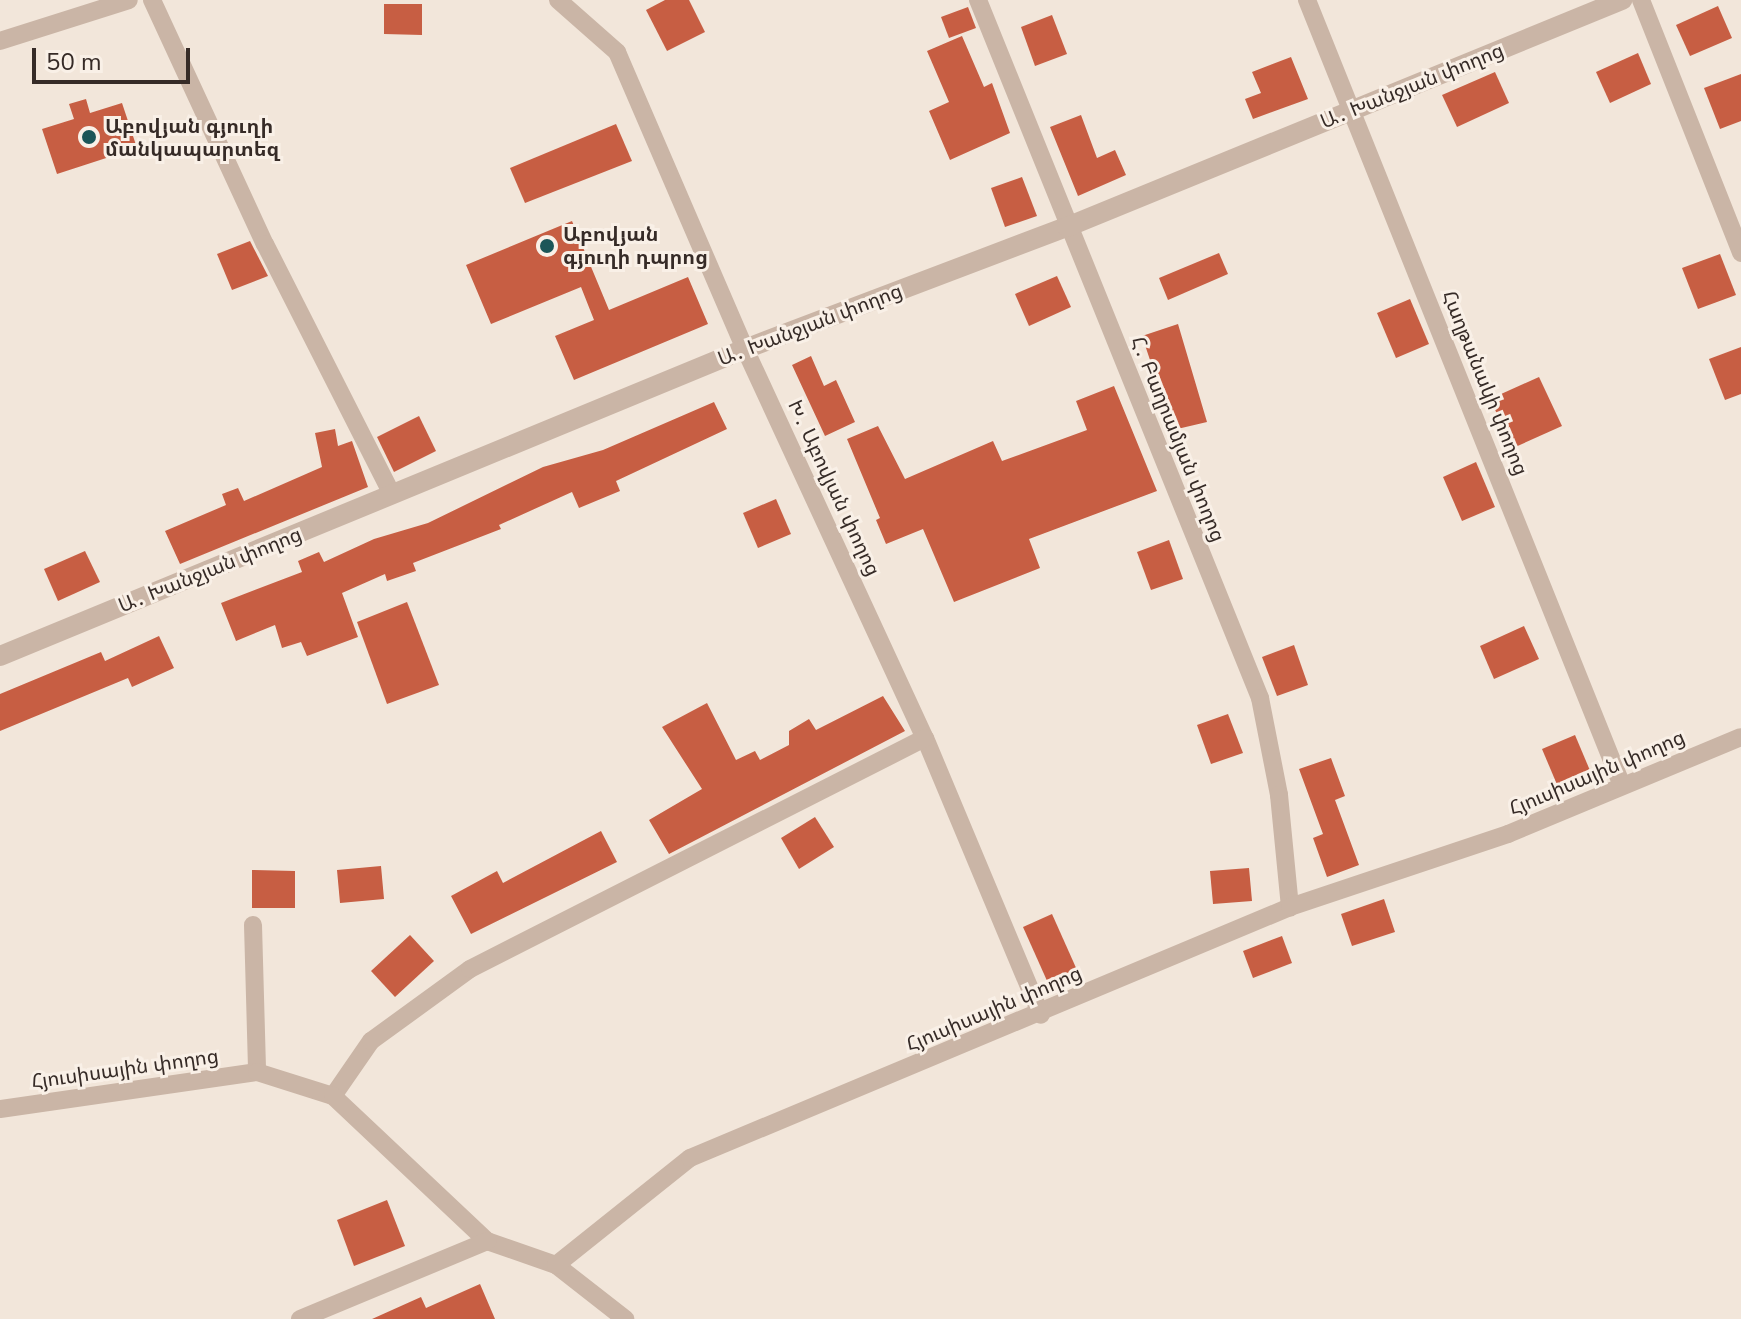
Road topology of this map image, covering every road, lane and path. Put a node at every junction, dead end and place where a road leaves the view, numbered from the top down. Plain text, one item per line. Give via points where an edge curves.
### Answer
1 (129, 0) edge
2 (152, 0) edge
3 (558, 0) edge
4 (978, 0) edge
5 (1307, 0) edge
6 (1622, 0) edge
7 (1641, 0) edge
8 (0, 41) edge
9 (1353, 110) junction
10 (1067, 227) junction
11 (1741, 253) edge
12 (745, 349) junction
13 (392, 494) junction
14 (0, 656) edge
15 (1741, 737) edge
16 (925, 738) junction
17 (1621, 783) junction
18 (1290, 907) junction
19 (253, 925) dead end
20 (1041, 1015) junction
21 (257, 1072) junction
22 (333, 1096) junction
23 (0, 1109) edge
24 (487, 1241) junction
25 (556, 1265) junction
26 (300, 1319) edge
27 (625, 1319) edge

1 - 8 street
2 - 13 street via 265,244
3 - 12 street, Խ․ Աբովյան փողոց via 617,52
4 - 10 street, Հ․ Բաղրամյան փողոց
5 - 9 street, Հաղթանակի փողոց
6 - 9 street, Ա․ Խանջյան փողոց
7 - 11 street
9 - 10 street, Ա․ Խանջյան փողոց
9 - 17 street, Հաղթանակի փողոց
10 - 12 street, Ա․ Խանջյան փողոց
10 - 18 street, Հ․ Բաղրամյան փողոց via 1260,698 1279,795
12 - 13 street, Ա․ Խանջյան փողոց
12 - 16 street, Խ․ Աբովյան փողոց
13 - 14 street, Ա․ Խանջյան փողոց
15 - 17 street, Հյուսիսային փողոց
16 - 20 street, Խ․ Աբովյան փողոց
16 - 22 street via 470,969 371,1041
17 - 18 street, Հյուսիսային փողոց via 1508,834
18 - 20 street, Հյուսիսային փողոց
19 - 21 street
20 - 25 street, Հյուսիսային փողոց via 690,1158
21 - 22 street, Հյուսիսային փողոց
21 - 23 street, Հյուսիսային փողոց
22 - 24 street, Հյուսիսային փողոց
24 - 25 street, Հյուսիսային փողոց
24 - 26 street
25 - 27 street

